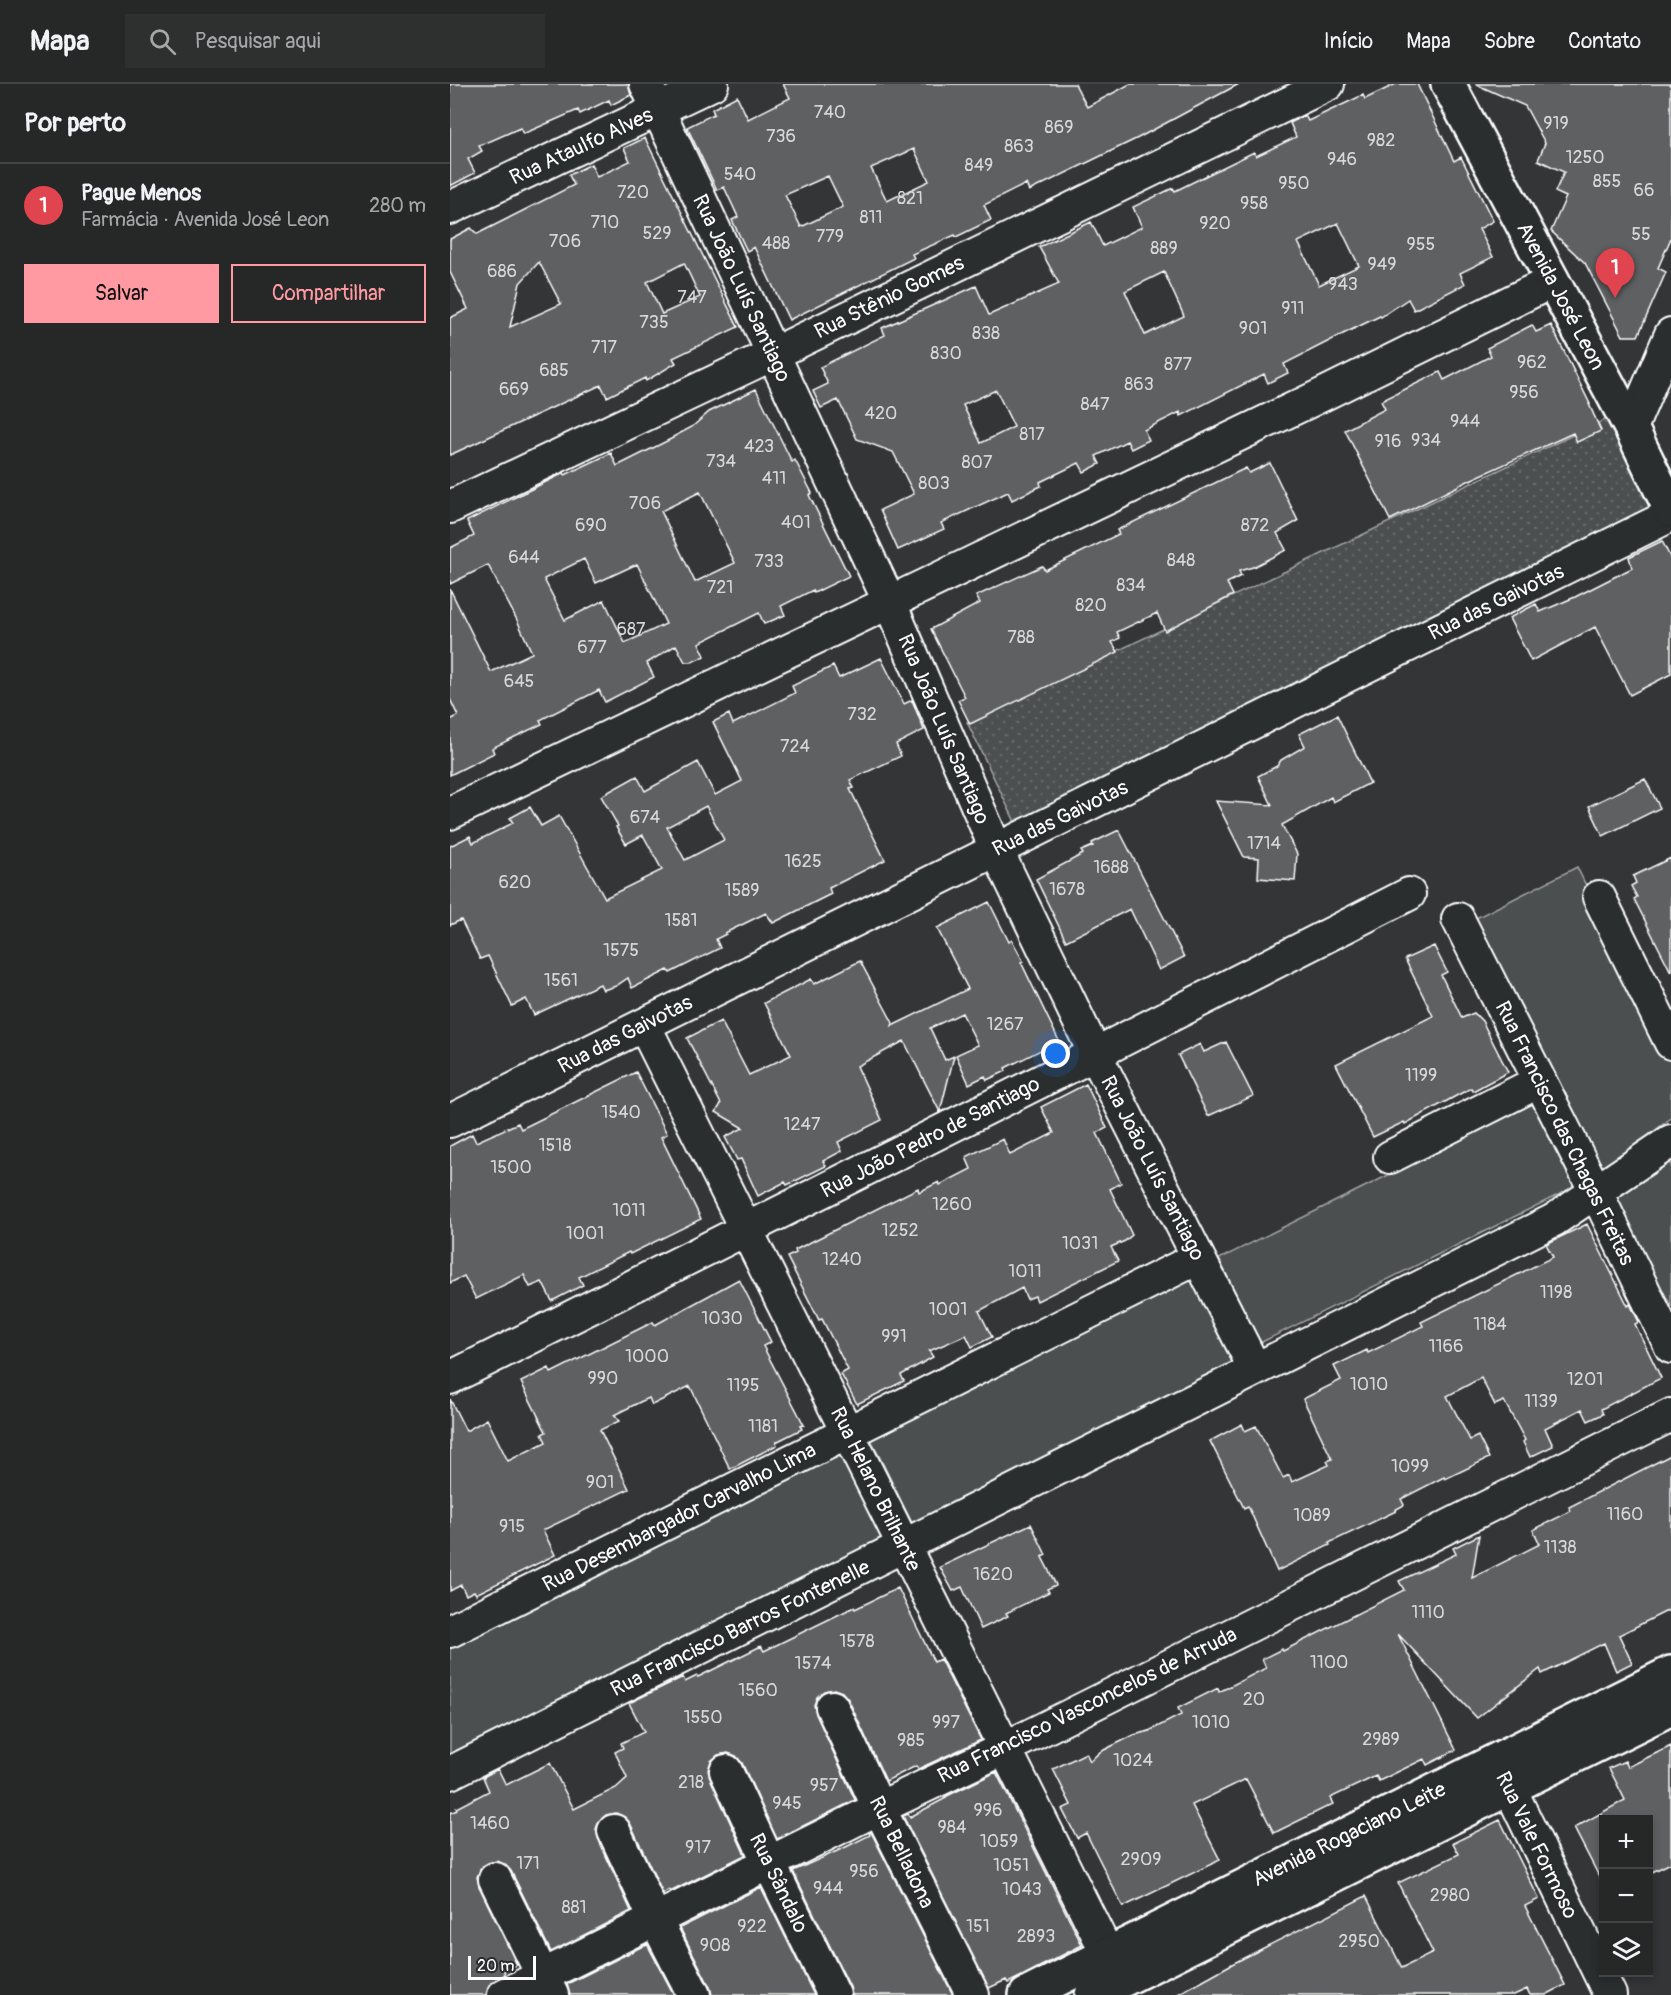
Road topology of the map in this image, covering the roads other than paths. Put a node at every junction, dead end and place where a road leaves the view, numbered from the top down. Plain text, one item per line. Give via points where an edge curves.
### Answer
1 (712, 84) edge
2 (1328, 84) edge
3 (1448, 84) edge
4 (652, 97) edge
5 (450, 208) edge
6 (1553, 281) junction
7 (1671, 334) edge
8 (772, 354) junction
9 (1631, 428) junction
10 (450, 507) edge
11 (1671, 510) edge
12 (1671, 515) edge
13 (889, 601) junction
14 (450, 813) edge
15 (996, 849) junction
16 (1409, 894) dead end
17 (1599, 897) dead end
18 (1458, 919) dead end
19 (644, 1025) junction
20 (1671, 1043) edge
21 (1095, 1054) junction
22 (1540, 1081) junction
23 (450, 1121) edge
24 (1671, 1141) edge
25 (1390, 1157) dead end
26 (1596, 1192) junction
27 (746, 1230) junction
28 (1198, 1258) junction
29 (1671, 1347) edge
30 (1255, 1369) junction
31 (450, 1378) edge
32 (1671, 1415) edge
33 (849, 1433) junction
34 (905, 1546) junction
35 (450, 1631) edge
36 (1671, 1673) edge
37 (832, 1707) dead end
38 (1671, 1708) edge
39 (1005, 1748) junction
40 (726, 1771) dead end
41 (450, 1773) edge
42 (1502, 1774) junction
43 (879, 1808) junction
44 (614, 1831) dead end
45 (769, 1863) junction
46 (495, 1879) dead end
47 (655, 1919) junction
48 (1114, 1968) junction
49 (547, 1985) edge
50 (1607, 1994) edge
51 (504, 1995) edge
52 (694, 1995) edge
53 (834, 1995) edge
54 (973, 1995) edge
55 (1026, 1995) edge
56 (1092, 1995) edge

1 - 4 street, Rua Ataulfo Alves
2 - 8 street, Rua Stênio Gomes
3 - 6 main road, Avenida José Leon
4 - 5 street, Rua Ataulfo Alves
4 - 8 street, Rua João Luís Santiago
6 - 9 main road, Avenida José Leon
6 - 13 street
7 - 9 street
8 - 10 street, Rua Stênio Gomes
8 - 13 street, Rua João Luís Santiago
9 - 11 main road, Avenida José Leon
12 - 15 street, Rua das Gaivotas
13 - 14 street
13 - 15 street, Rua João Luís Santiago
15 - 19 street, Rua das Gaivotas
15 - 21 street, Rua João Luís Santiago
16 - 21 street, Rua João Pedro de Santiago
17 - 20 street
18 - 22 street, Rua Francisco das Chagas Freitas
19 - 23 street, Rua das Gaivotas
19 - 27 street, Rua Helano Brilhante
21 - 27 street, Rua João Pedro de Santiago
21 - 28 street, Rua João Luís Santiago
22 - 25 street
22 - 26 street, Rua Francisco das Chagas Freitas
24 - 26 street, Rua Francisco Barros Fontenelle
26 - 29 street, Rua Francisco das Chagas Freitas
26 - 30 street, Rua Francisco Barros Fontenelle via 1554,1220
27 - 31 street, Rua João Pedro de Santiago
27 - 33 street, Rua Helano Brilhante
28 - 30 street, Rua João Luís Santiago
28 - 33 street, Rua Desembargador Carvalho Lima
30 - 34 street, Rua Francisco Barros Fontenelle
32 - 39 street, Rua Francisco Vasconcelos de Arruda
33 - 34 street, Rua Helano Brilhante
33 - 35 street, Rua Desembargador Carvalho Lima
34 - 39 street, Rua Helano Brilhante
34 - 41 street, Rua Francisco Barros Fontenelle
36 - 42 main road, Avenida Rogaciano Leite
37 - 43 street, Rua Belladona
38 - 42 main road, Avenida Rogaciano Leite
39 - 43 street, Rua Francisco Vasconcelos de Arruda
39 - 48 street, Rua Helano Brilhante
40 - 45 street, Rua Sândalo
42 - 48 main road, Avenida Rogaciano Leite via 1434,1827
42 - 50 street, Rua Vale Formoso
43 - 45 street, Rua Francisco Vasconcelos de Arruda
43 - 54 street, Rua Belladona
44 - 47 street
45 - 47 street, Rua Francisco Vasconcelos de Arruda
45 - 53 street, Rua Sândalo
46 - 49 street
47 - 49 street, Rua Francisco Vasconcelos de Arruda
47 - 52 street
48 - 55 main road, Avenida Rogaciano Leite
48 - 56 main road, Avenida Rogaciano Leite
49 - 51 street, Rua Francisco Vasconcelos de Arruda

